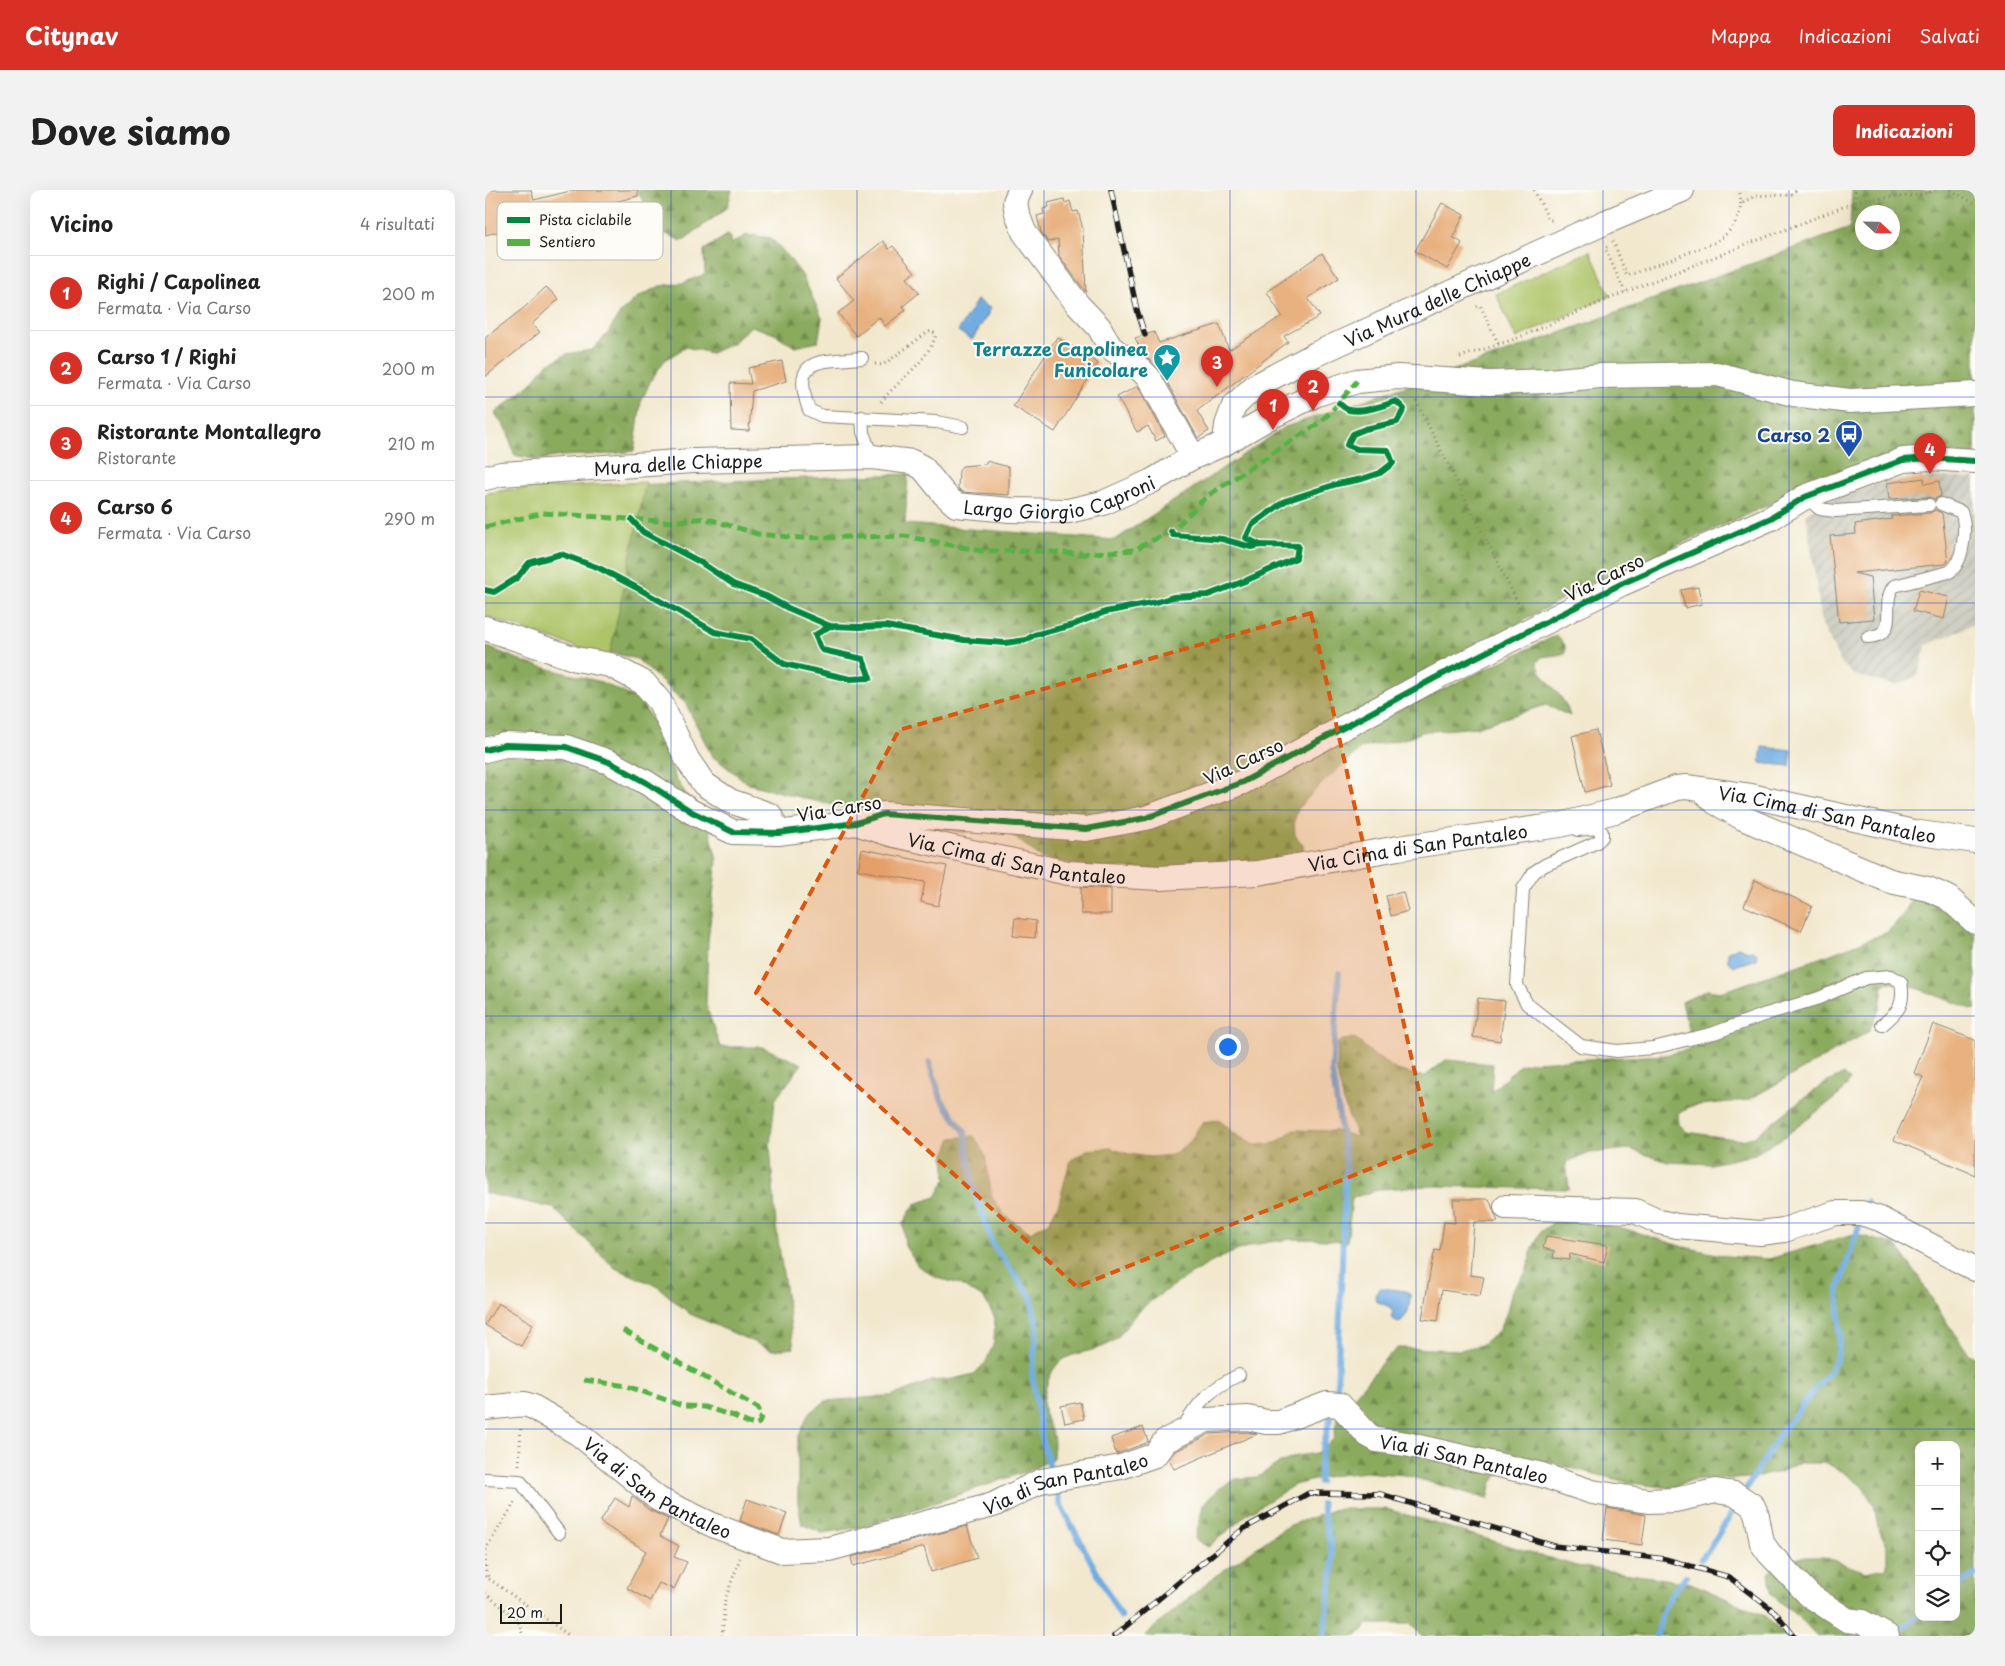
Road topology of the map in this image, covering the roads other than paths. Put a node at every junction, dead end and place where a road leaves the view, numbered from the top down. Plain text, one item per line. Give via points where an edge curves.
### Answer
1 (1020, 190) edge
2 (1682, 190) edge
3 (867, 359) road end
4 (1975, 394) edge
5 (862, 417) junction
6 (963, 427) dead end
7 (1225, 443) junction
8 (872, 457) junction
9 (1193, 457) junction
10 (1975, 461) edge
11 (485, 478) edge
12 (1805, 497) junction
13 (485, 628) edge
14 (1868, 636) dead end
15 (485, 750) edge
16 (1699, 788) junction
17 (856, 823) junction
18 (1511, 830) junction
19 (778, 833) junction
20 (1975, 841) edge
21 (1975, 922) edge
22 (1882, 1025) dead end
23 (1506, 1207) dead end
24 (1975, 1268) edge
25 (1239, 1375) dead end
26 (485, 1408) edge
27 (1180, 1433) junction
28 (485, 1479) edge
29 (559, 1533) dead end
30 (1887, 1636) edge

1 - 9 street via 1015,202 1024,232 1078,305 1099,327 1110,347 1149,378
2 - 7 street, Via Mura delle Chiappe via 1316,354 1254,387 1234,406
3 - 5 lane via 820,362 808,367 802,382 809,410 814,413
4 - 7 street via 1850,401 1793,394 1717,374 1600,376 1490,383 1404,378 1357,381 1317,394
5 - 6 lane
5 - 8 lane via 863,432
7 - 9 street, Largo Giorgio Caproni
8 - 9 street, Largo Giorgio Caproni via 911,462 923,468 956,505 1068,511 1103,503 1153,481
8 - 11 street, Mura delle Chiappe via 693,461 501,474
10 - 12 street, Via Carso via 1903,460
12 - 14 lane via 1820,509 1835,511 1935,504 1961,512 1963,516 1963,539 1954,569 1894,586 1888,596 1887,628 1877,636
12 - 17 street, Via Carso via 1771,518 1621,584 1435,678 1243,782 1146,818 1086,829 884,814
13 - 19 street via 576,659 610,665 643,683 660,702 687,759 704,784 730,800 770,815
15 - 19 street, Via Carso via 505,745 566,747 609,762 692,812 733,832
16 - 18 street, Via Cima di San Pantaleo via 1676,788 1594,818
16 - 20 street, Via Cima di San Pantaleo via 1751,796 1913,832
16 - 21 street via 1715,802 1743,818 1890,881 1947,897
17 - 18 street, Via Cima di San Pantaleo via 894,835 1068,873 1160,878 1258,873
17 - 19 street, Via Carso
18 - 22 lane via 1519,837 1596,828 1602,832 1597,842 1534,872 1523,890 1517,977 1519,990 1527,1004 1581,1046 1617,1051 1688,1041 1819,998 1866,978 1891,976 1901,982 1903,993 1898,1012
23 - 24 street via 1635,1211 1677,1226 1760,1233 1784,1230 1835,1213 1861,1213 1880,1219
25 - 27 lane via 1222,1382 1206,1396
26 - 27 street, Via di San Pantaleo via 533,1406 579,1434 658,1499 685,1514 782,1551 829,1549 993,1505 1041,1480 1121,1467 1155,1455 1165,1441
27 - 30 street, Via di San Pantaleo via 1205,1420 1248,1418 1279,1422 1334,1403 1377,1440 1542,1475 1592,1492 1648,1501 1675,1500 1716,1492 1735,1494 1753,1506 1762,1543 1769,1553 1809,1595 1847,1620 1862,1622
28 - 29 lane via 519,1481

